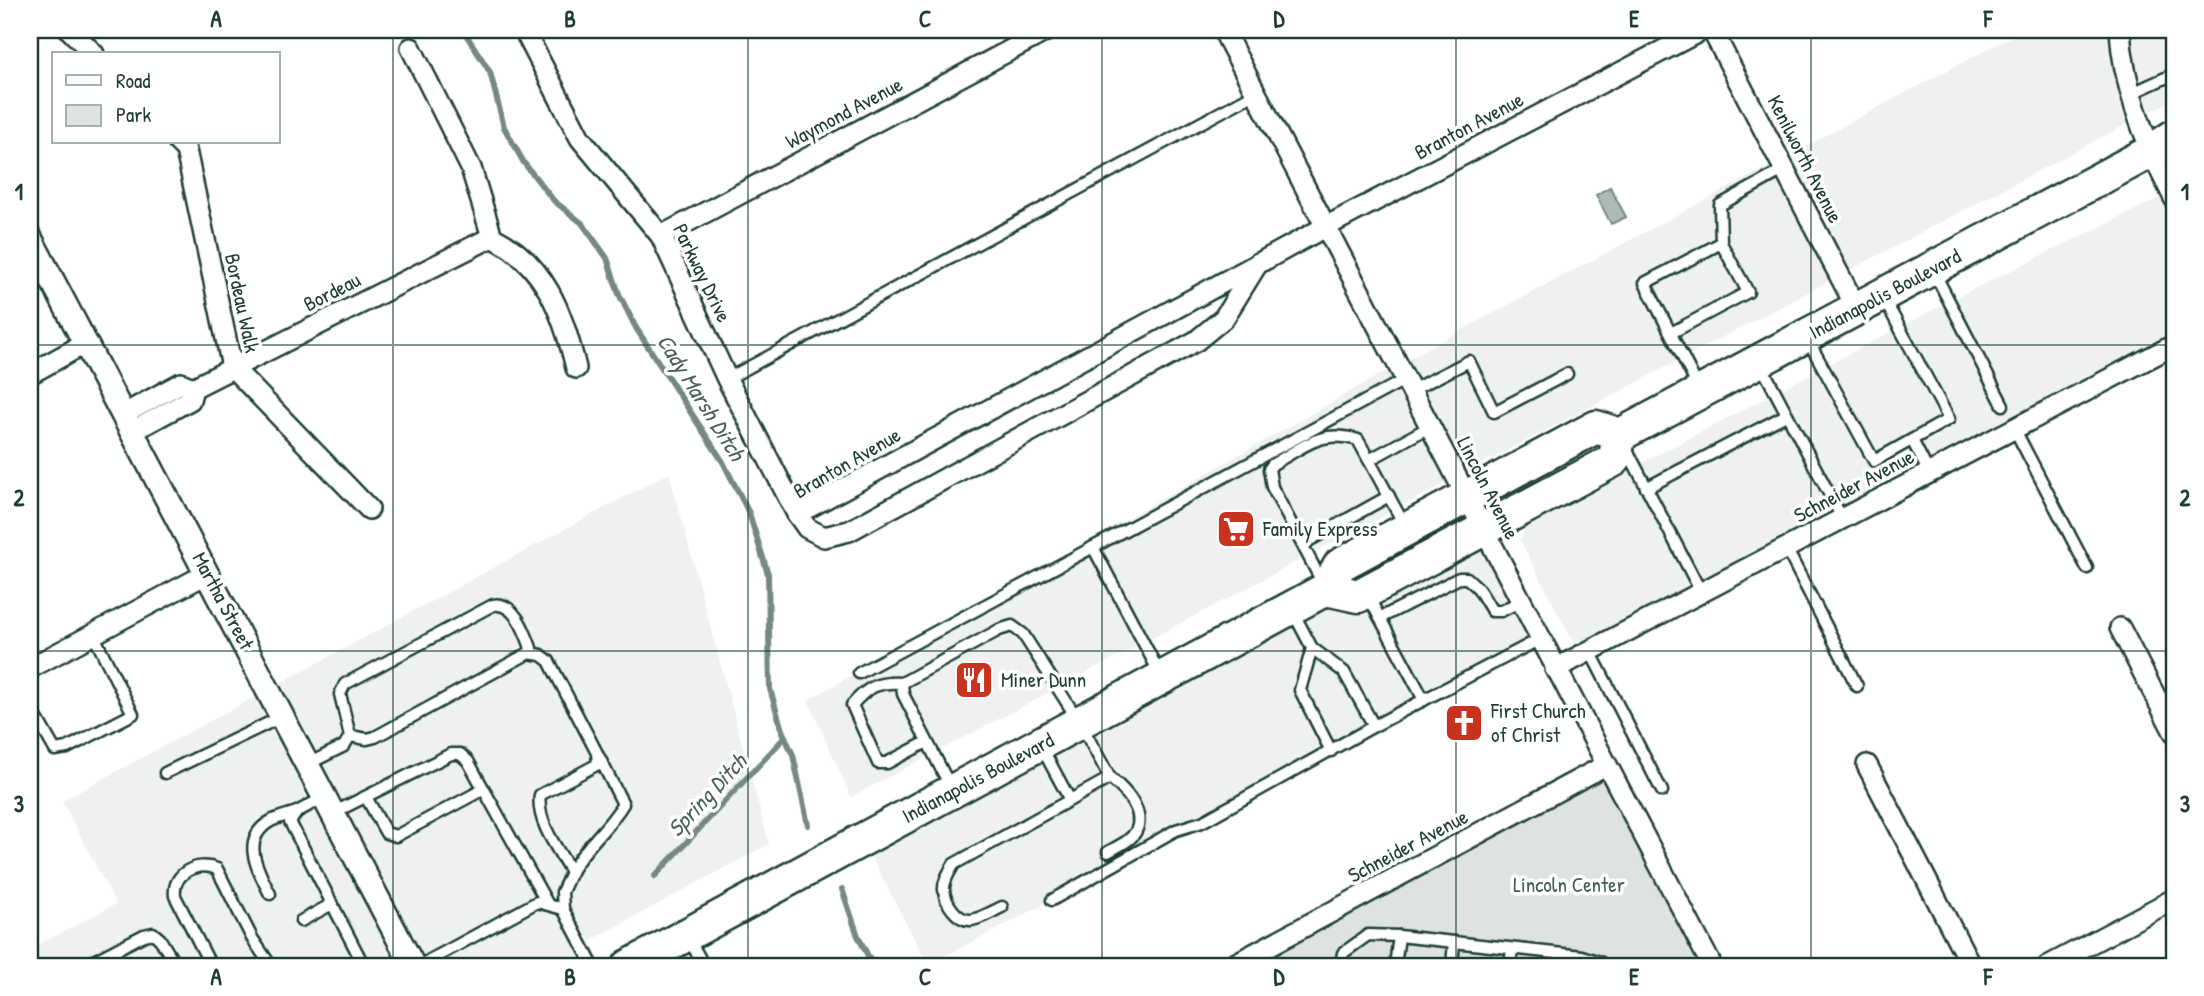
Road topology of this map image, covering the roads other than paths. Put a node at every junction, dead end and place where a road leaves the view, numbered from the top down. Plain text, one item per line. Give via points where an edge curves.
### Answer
1 (70, 30) edge
2 (524, 30) edge
3 (1048, 30) edge
4 (1223, 30) edge
5 (1702, 30) edge
6 (1712, 30) edge
7 (2120, 30) edge
8 (411, 48) dead end
9 (92, 52) edge
10 (2174, 74) edge
11 (1256, 93) junction
12 (2132, 93) junction
13 (180, 144) edge
14 (2166, 144) edge
15 (1786, 169) junction
16 (2174, 198) edge
17 (1326, 226) junction
18 (661, 236) junction
19 (492, 237) junction
20 (30, 238) edge
21 (1721, 243) junction
22 (1258, 264) junction
23 (1932, 269) junction
24 (1870, 302) junction
25 (1671, 333) junction
26 (1805, 336) junction
27 (86, 344) junction
28 (2174, 345) edge
29 (1759, 361) junction
30 (232, 367) junction
31 (576, 368) dead end
32 (30, 374) edge
33 (1567, 374) dead end
34 (727, 379) junction
35 (1409, 385) junction
36 (1701, 392) junction
37 (2003, 405) dead end
38 (1786, 415) junction
39 (128, 422) junction
40 (1431, 426) junction
41 (2014, 428) junction
42 (1620, 435) junction
43 (1912, 440) junction
44 (1369, 460) junction
45 (1929, 472) junction
46 (1646, 488) junction
47 (1389, 496) junction
48 (1468, 497) junction
49 (369, 509) dead end
50 (797, 514) junction
51 (1843, 518) junction
52 (1407, 529) junction
53 (1484, 529) junction
54 (1303, 544) junction
55 (1093, 547) junction
56 (1786, 547) junction
57 (2088, 568) dead end
58 (208, 573) junction
59 (1326, 589) junction
60 (1701, 592) junction
61 (1521, 601) junction
62 (1373, 605) junction
63 (1291, 608) junction
64 (2120, 628) dead end
65 (93, 634) junction
66 (1540, 639) junction
67 (1312, 648) junction
68 (1590, 650) junction
69 (528, 653) junction
70 (30, 668) edge
71 (1555, 669) junction
72 (859, 673) dead end
73 (1162, 678) junction
74 (902, 683) junction
75 (1857, 686) dead end
76 (1424, 700) junction
77 (30, 706) edge
78 (283, 716) junction
79 (1080, 723) junction
80 (1374, 726) junction
81 (2174, 732) edge
82 (350, 736) junction
83 (927, 742) junction
84 (1040, 745) junction
85 (1331, 751) junction
86 (597, 753) junction
87 (308, 764) junction
88 (1606, 765) junction
89 (1867, 765) dead end
90 (165, 773) dead end
91 (1110, 778) junction
92 (484, 789) junction
93 (1662, 790) dead end
94 (953, 791) junction
95 (366, 797) junction
96 (1070, 800) junction
97 (329, 805) junction
98 (298, 812) junction
99 (1108, 852) dead end
100 (571, 872) junction
101 (270, 894) dead end
102 (2174, 899) edge
103 (1052, 900) dead end
104 (547, 903) junction
105 (332, 904) junction
106 (1002, 907) dead end
107 (563, 909) junction
108 (301, 921) dead end
109 (687, 935) junction
110 (1399, 936) junction
111 (1454, 942) junction
112 (1512, 949) junction
113 (1568, 955) junction
114 (174, 963) edge
115 (84, 966) edge
116 (162, 966) edge
117 (211, 966) edge
118 (271, 966) edge
119 (364, 966) edge
120 (414, 966) edge
121 (419, 966) edge
122 (593, 966) edge
123 (629, 966) edge
124 (704, 966) edge
125 (1231, 966) edge
126 (1341, 966) edge
127 (1395, 966) edge
128 (1451, 966) edge
129 (1510, 966) edge
130 (1566, 966) edge
131 (1604, 966) edge
132 (1712, 966) edge
133 (1971, 966) edge
134 (2048, 966) edge

1 - 9 street
2 - 18 street, Parkway Drive via 580,138
3 - 18 street, Waymond Avenue
4 - 11 street, Lincoln Avenue
5 - 17 street, Branton Avenue
6 - 15 street, Kenilworth Avenue
7 - 12 street
8 - 19 street via 471,168
10 - 12 lane
11 - 17 street, Lincoln Avenue
11 - 34 lane
12 - 14 street
13 - 30 street, Bordeau Walk via 187,150
14 - 16 street
14 - 23 highway, Indianapolis Boulevard
15 - 21 lane via 1720,205
15 - 24 street, Kenilworth Avenue
17 - 22 street, Branton Avenue
17 - 35 street, Lincoln Avenue
18 - 34 street, Parkway Drive
19 - 30 street, Bordeau
19 - 31 street via 520,254 536,272 566,326
20 - 27 street, Martha Street
21 - 25 lane via 1645,284
21 - 25 lane via 1748,292
22 - 50 street, Branton Avenue
22 - 50 street, Branton Avenue via 1224,318 1196,341 897,505 849,531 824,537 807,528
23 - 24 highway, Indianapolis Boulevard
23 - 37 lane
24 - 26 highway, Indianapolis Boulevard
24 - 43 lane via 1949,419
25 - 36 lane
26 - 29 highway, Indianapolis Boulevard
26 - 43 lane via 1874,461
27 - 32 street
27 - 39 street, Martha Street
28 - 41 street, Schneider Avenue
29 - 36 highway, Indianapolis Boulevard
29 - 38 lane
30 - 39 street, Bordeau via 192,388 181,383
30 - 49 street, Bordeau Walk
33 - 35 lane via 1494,412 1468,361
34 - 50 street, Parkway Drive
35 - 40 street, Lincoln Avenue
35 - 55 lane
36 - 42 highway, Indianapolis Boulevard
38 - 46 lane
38 - 51 lane
39 - 58 street, Martha Street
40 - 44 lane
40 - 48 street, Lincoln Avenue
41 - 45 street, Schneider Avenue
41 - 57 lane
42 - 46 lane
42 - 48 highway, Indianapolis Boulevard via 1596,427
42 - 53 highway via 1614,460
43 - 45 lane
44 - 47 lane
44 - 54 lane via 1358,440 1340,435 1322,438 1273,464 1269,470 1272,487
45 - 51 street, Schneider Avenue
46 - 60 lane
47 - 52 lane
47 - 54 lane
48 - 52 highway, Indianapolis Boulevard
48 - 53 street, Lincoln Avenue
51 - 56 street, Schneider Avenue
52 - 59 highway, Indianapolis Boulevard via 1340,565
53 - 61 street, Lincoln Avenue
53 - 62 highway
54 - 59 lane
55 - 72 lane
55 - 73 lane
56 - 60 street, Schneider Avenue
56 - 75 lane
58 - 65 street
58 - 78 street, Martha Street
59 - 62 highway via 1358,596
59 - 63 highway, Indianapolis Boulevard
60 - 68 street, Schneider Avenue
61 - 62 lane via 1492,611 1478,588 1467,578 1459,578
61 - 66 street, Lincoln Avenue
62 - 76 lane
63 - 67 lane
63 - 73 highway, Indianapolis Boulevard
64 - 81 street
65 - 70 street
65 - 77 lane via 133,714 55,750
66 - 71 street, Lincoln Avenue
66 - 76 lane
67 - 80 lane via 1344,673
67 - 85 lane via 1300,690
68 - 71 street, Schneider Avenue
68 - 93 lane
69 - 82 lane via 375,737
69 - 82 lane via 531,648 512,609 494,605 345,684 340,694
69 - 86 lane via 549,661
71 - 88 street, Lincoln Avenue
73 - 79 highway, Indianapolis Boulevard
74 - 79 lane via 1012,626 1023,634
74 - 83 lane
74 - 83 lane via 886,682 863,691 852,705 878,763 887,763
76 - 80 lane
78 - 87 street, Martha Street
78 - 90 lane
79 - 84 highway, Indianapolis Boulevard
79 - 91 lane
80 - 85 lane
82 - 87 lane via 344,746
83 - 94 lane
84 - 94 highway, Indianapolis Boulevard
84 - 96 lane
85 - 103 lane
86 - 100 lane via 623,804
86 - 100 lane via 598,764 540,795 541,819
87 - 97 street, Martha Street
88 - 125 street, Schneider Avenue
88 - 132 street, Lincoln Avenue
89 - 133 street
91 - 96 lane
91 - 99 lane via 1128,795 1139,820 1136,832
92 - 95 lane via 468,761 451,754
92 - 95 lane via 396,836 386,833
92 - 104 lane
94 - 109 highway, Indianapolis Boulevard
95 - 97 lane
96 - 106 lane via 954,864 947,875 944,889 954,914 962,919 972,920
97 - 98 lane
97 - 120 street, Martha Street
98 - 101 lane via 270,821 257,833 252,846 254,863
98 - 105 lane via 290,822
100 - 107 lane via 562,892
102 - 134 street
104 - 107 lane
104 - 121 lane via 537,902
105 - 108 lane
105 - 119 lane
107 - 122 lane
109 - 123 highway, Indianapolis Boulevard
109 - 124 lane
110 - 111 lane
110 - 126 lane via 1368,935 1343,953
110 - 127 lane
111 - 112 lane
111 - 128 lane
112 - 113 lane
112 - 129 lane
113 - 130 lane
113 - 131 lane
114 - 115 lane via 153,933
114 - 116 lane
117 - 118 lane via 175,896 174,885 178,877 209,865 217,869

